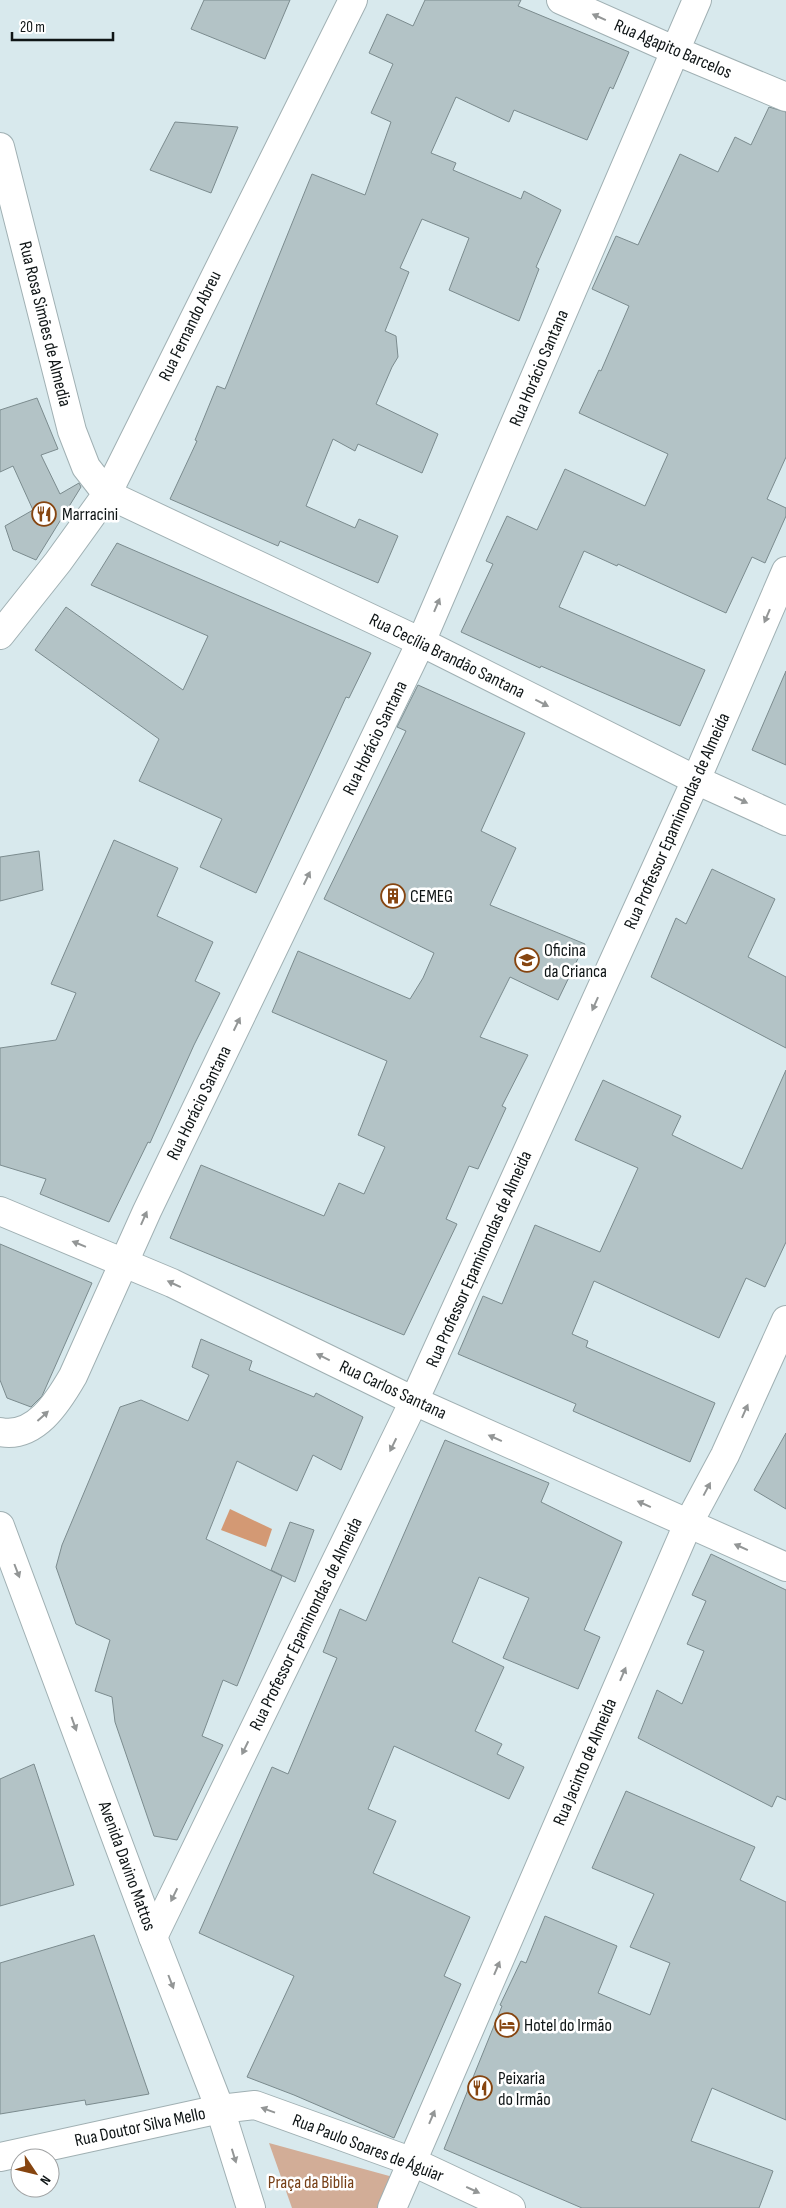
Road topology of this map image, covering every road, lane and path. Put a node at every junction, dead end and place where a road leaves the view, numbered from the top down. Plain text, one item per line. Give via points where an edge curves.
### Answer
1 (353, 0) edge
2 (561, 0) edge
3 (697, 0) edge
4 (676, 51) junction
5 (786, 97) edge
6 (0, 147) edge
7 (107, 494) junction
8 (786, 571) edge
9 (0, 635) edge
10 (421, 642) junction
11 (696, 780) junction
12 (786, 821) edge
13 (0, 1211) edge
14 (124, 1262) junction
15 (786, 1320) edge
16 (414, 1401) junction
17 (0, 1432) edge
18 (688, 1524) junction
19 (0, 1526) edge
20 (786, 1567) edge
21 (153, 1937) junction
22 (220, 2109) junction
23 (0, 2157) edge
24 (413, 2162) junction
25 (251, 2208) edge
26 (392, 2208) edge
27 (511, 2208) edge

1 - 7 street, Rua Fernando Abreu
4 -> 2 street, Rua Agapito Barcelos
3 - 4 street, Rua Horácio Santana
4 - 5 street, Rua Agapito Barcelos
10 -> 4 street, Rua Horácio Santana
6 - 7 street, Rua Rosa Simões de Almedia via 72,431 86,468
7 - 9 street, Rua Fernando Abreu
7 - 10 street, Rua Cecília Brandão Santana
8 -> 11 street, Rua Professor Epaminondas de Almeida
10 -> 11 street, Rua Cecília Brandão Santana
14 -> 10 street, Rua Horácio Santana
11 -> 12 street, Rua Cecília Brandão Santana
11 -> 16 street, Rua Professor Epaminondas de Almeida
14 -> 13 street, Rua Carlos Santana
16 -> 14 street, Rua Carlos Santana
17 -> 14 street, Rua Horácio Santana via 26,1430 44,1417 60,1399
18 -> 15 street, Rua Jacinto de Almeida via 725,1455
18 -> 16 street, Rua Carlos Santana
16 -> 21 street, Rua Professor Epaminondas de Almeida
20 -> 18 street, Rua Carlos Santana
24 -> 18 street, Rua Jacinto de Almeida
19 -> 21 street, Avenida Davino Mattos
21 -> 22 street, Avenida Davino Mattos
22 - 23 street, Rua Doutor Silva Mello
24 -> 22 street, Rua Paulo Soares de Águiar via 255,2105
22 -> 25 street, Avenida Davino Mattos
24 - 26 street, Rua Jacinto de Almeida
24 -> 27 street, Rua Paulo Soares de Águiar

